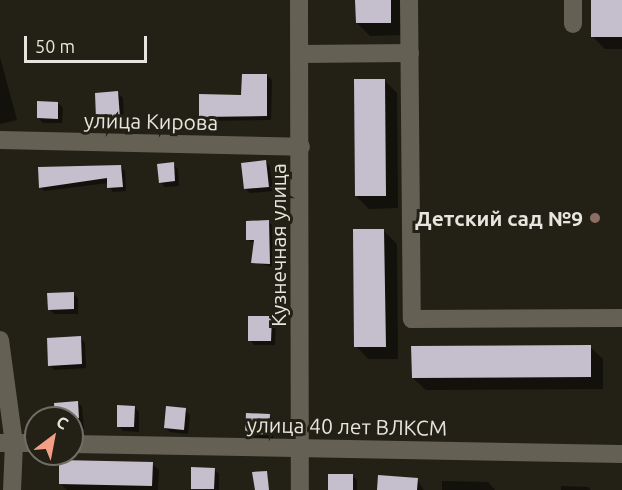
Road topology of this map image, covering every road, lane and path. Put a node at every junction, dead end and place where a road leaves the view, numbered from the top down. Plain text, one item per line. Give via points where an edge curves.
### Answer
1 (300, 0) edge
2 (410, 0) edge
3 (573, 0) edge
4 (573, 24) dead end
5 (410, 53) junction
6 (300, 54) junction
7 (0, 140) edge
8 (301, 147) junction
9 (622, 318) edge
10 (0, 340) edge
11 (7, 443) edge
12 (24, 443) edge
13 (84, 444) edge
14 (300, 447) junction
15 (622, 454) edge
16 (12, 490) edge
17 (300, 490) edge

1 - 6 street, Кузнечная улица
2 - 5 street
3 - 4 street
5 - 6 street
5 - 9 street via 412,319
6 - 8 street, Кузнечная улица
7 - 8 street, улица Кирова
8 - 14 street, Кузнечная улица
10 - 11 street
11 - 12 street
11 - 16 street
13 - 14 street, улица 40 лет ВЛКСМ
14 - 15 street, улица 40 лет ВЛКСМ
14 - 17 street, Кузнечная улица

